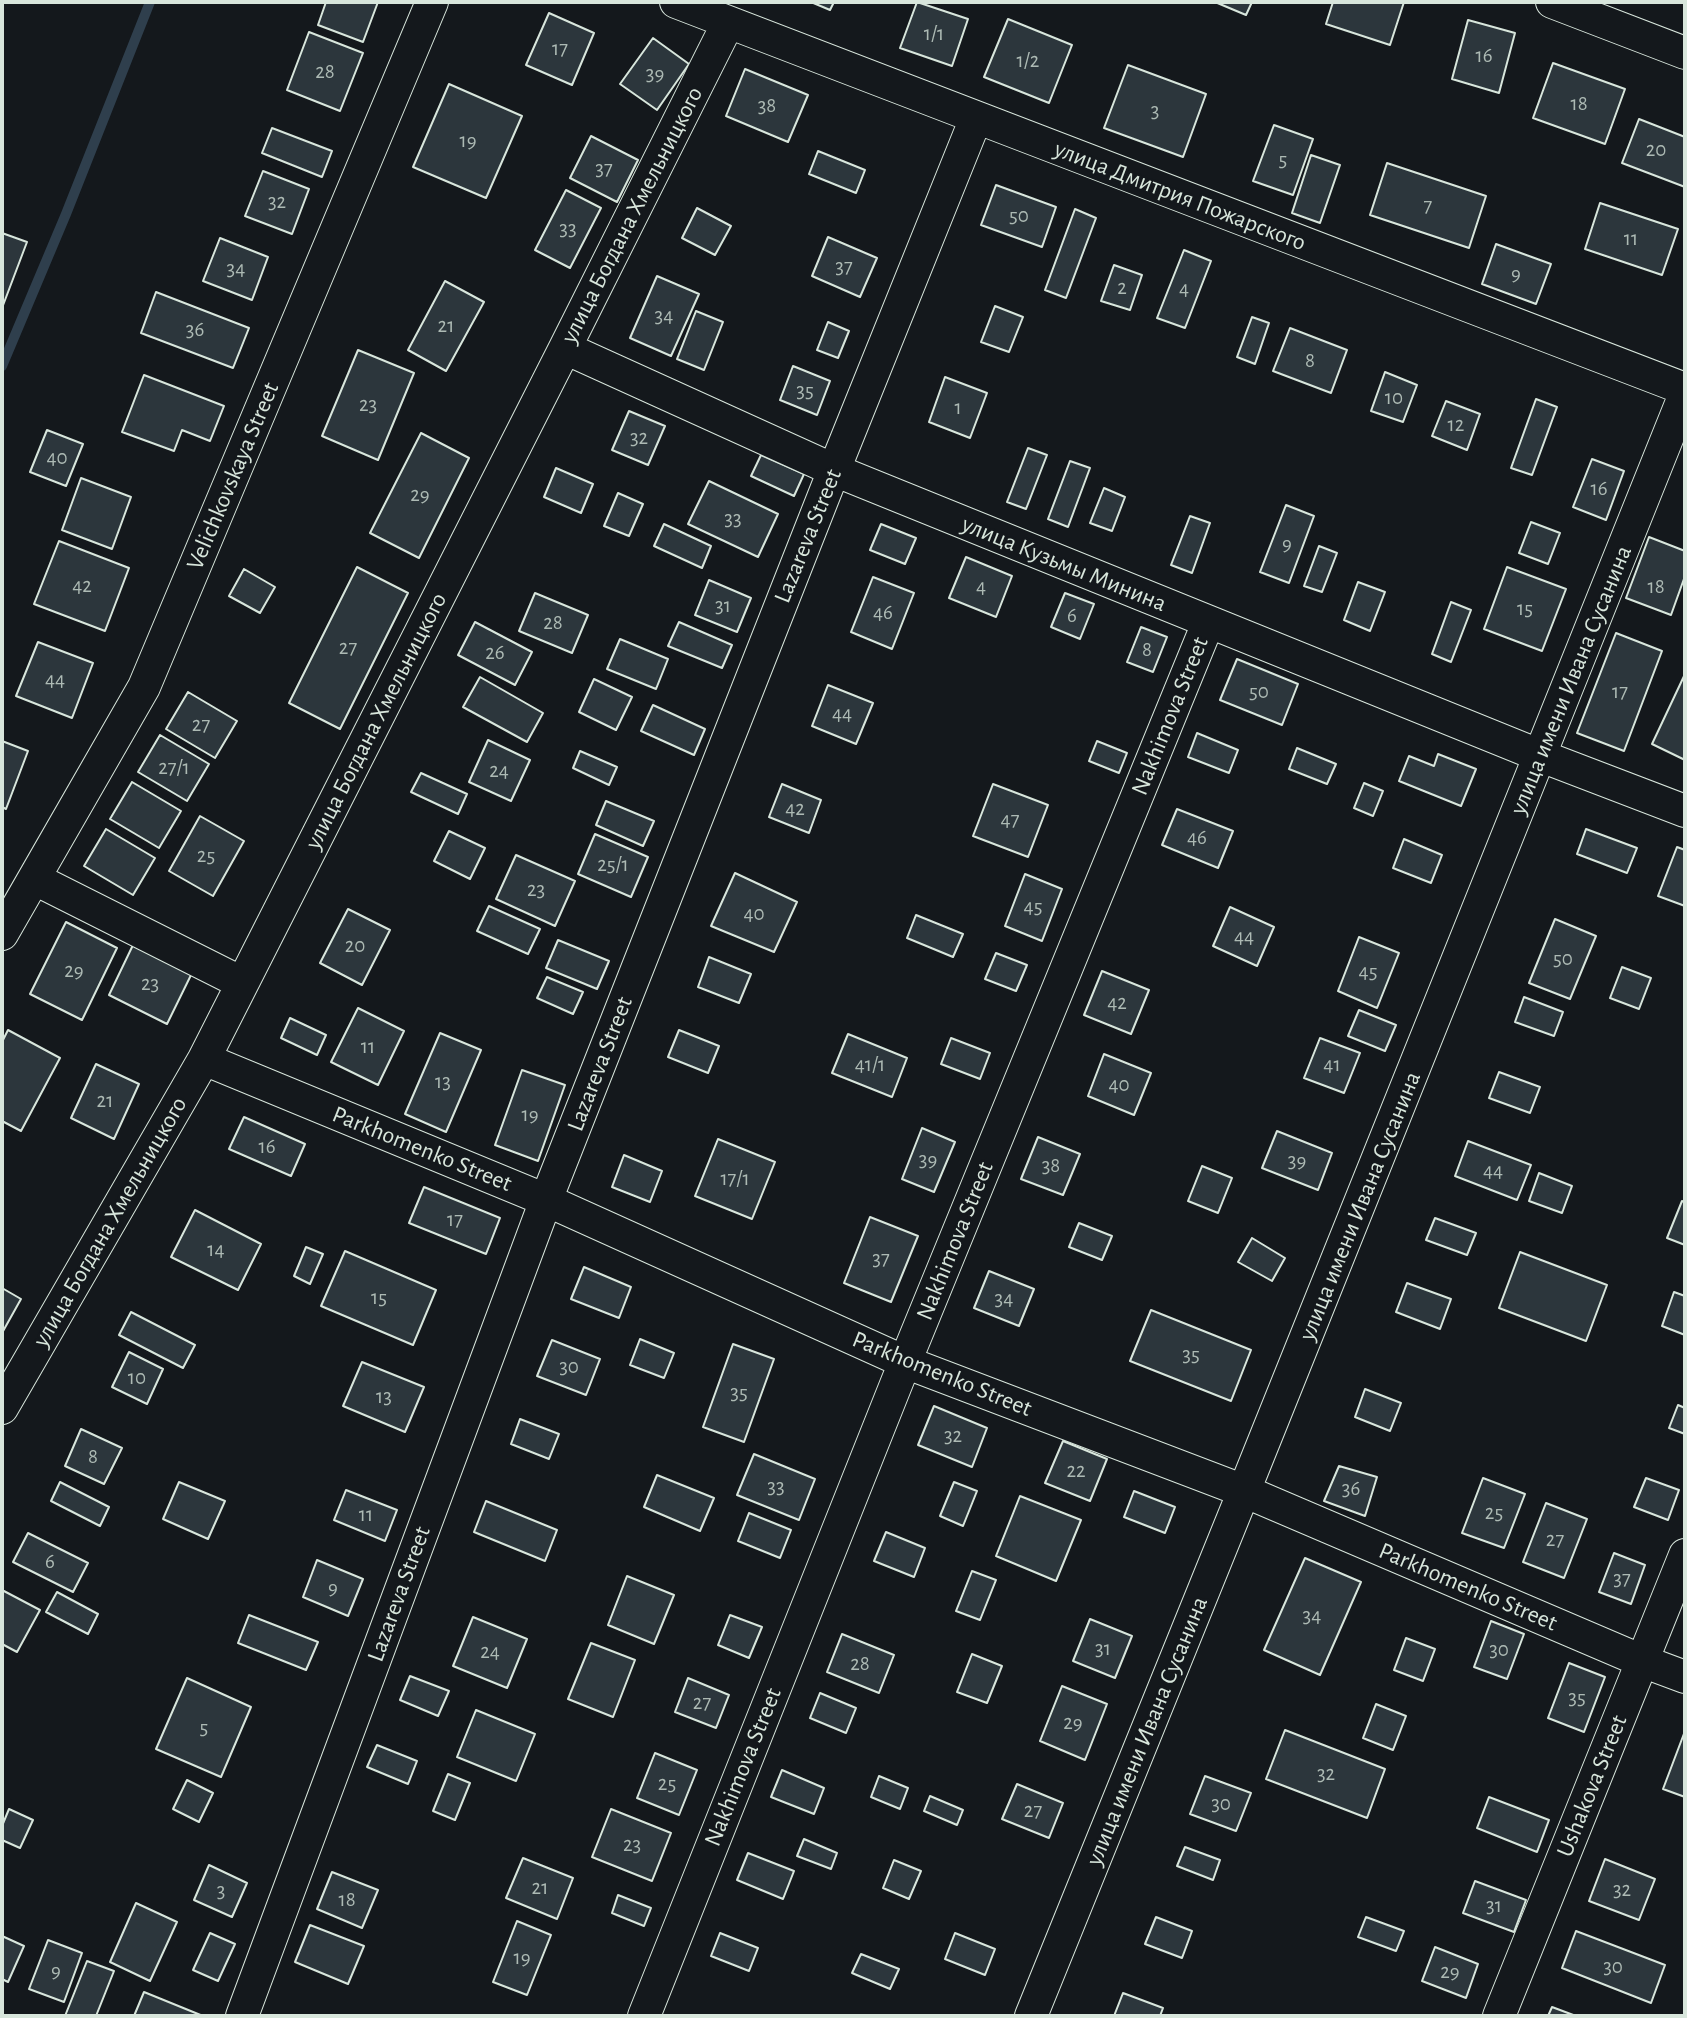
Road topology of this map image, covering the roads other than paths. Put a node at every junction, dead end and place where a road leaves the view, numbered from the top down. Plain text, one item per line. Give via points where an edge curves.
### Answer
1 (432, 2) edge
2 (676, 2) edge
3 (1552, 2) edge
4 (729, 23) junction
5 (1685, 53) edge
6 (976, 118) junction
7 (565, 348) junction
8 (1685, 391) edge
9 (834, 470) junction
10 (1208, 623) junction
11 (1541, 757) junction
12 (1685, 811) edge
13 (35, 879) junction
14 (2, 934) edge
15 (242, 983) junction
16 (204, 1059) junction
17 (546, 1200) junction
18 (905, 1362) junction
19 (2, 1408) edge
20 (1244, 1491) junction
21 (1685, 1555) edge
22 (1642, 1661) junction
23 (1685, 1677) edge
24 (242, 2016) edge
25 (644, 2016) edge
26 (1031, 2016) edge
27 (1499, 2016) edge

1 - 13 street, Velichkovskaya Street via 144,687
2 - 4 street, улица Дмитрия Пожарского
3 - 5 street
4 - 6 street, улица Дмитрия Пожарского
4 - 7 street, улица Богдана Хмельницкого
6 - 8 street, улица Дмитрия Пожарского
6 - 9 street, Lazareva Street
7 - 9 street, улица Кузьмы Минина
7 - 15 street, улица Богдана Хмельницкого
8 - 11 street, улица имени Ивана Сусанина
9 - 10 street, улица Кузьмы Минина
9 - 17 street, Lazareva Street
10 - 11 street, улица Кузьмы Минина
10 - 18 street, Nakhimova Street
11 - 12 street, улица Кузьмы Минина
11 - 20 street, улица имени Ивана Сусанина
13 - 14 street, Velichkovskaya Street
13 - 15 street
15 - 16 street, улица Богдана Хмельницкого
16 - 17 street, Parkhomenko Street
16 - 19 street, улица Богдана Хмельницкого
17 - 18 street, Parkhomenko Street
17 - 24 street, Lazareva Street
18 - 20 street, Parkhomenko Street
18 - 25 street, Nakhimova Street
20 - 22 street, Parkhomenko Street
20 - 26 street, улица имени Ивана Сусанина
21 - 22 street, Ushakova Street
22 - 23 street, Parkhomenko Street
22 - 27 street, Ushakova Street

